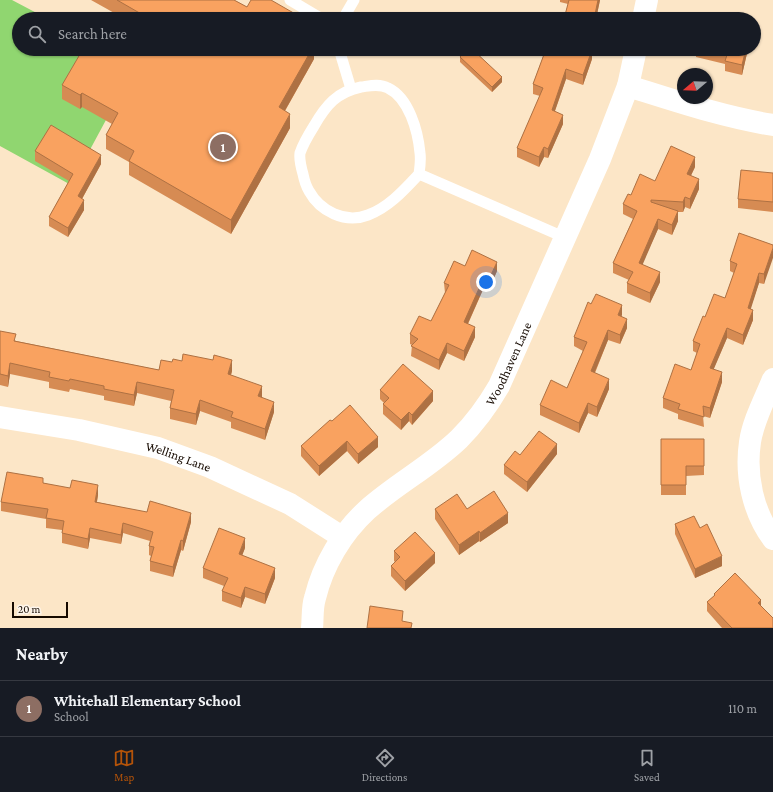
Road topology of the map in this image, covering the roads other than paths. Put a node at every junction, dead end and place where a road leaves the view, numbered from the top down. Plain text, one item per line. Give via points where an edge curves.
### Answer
1 (290, 0) edge
2 (354, 0) edge
3 (647, 0) edge
4 (310, 12) edge
5 (347, 12) edge
6 (644, 12) edge
7 (341, 56) edge
8 (634, 56) edge
9 (628, 86) junction
10 (351, 89) junction
11 (773, 125) edge
12 (419, 174) junction
13 (566, 238) junction
14 (773, 379) edge
15 (0, 417) edge
16 (342, 537) junction
17 (773, 539) edge
18 (312, 628) edge

1 - 4 lane
2 - 5 lane
3 - 6 street
7 - 10 lane
8 - 9 street, Woodhaven Lane
9 - 11 street via 690,106
9 - 13 street, Woodhaven Lane via 600,160
10 - 12 lane via 373,85 387,87 402,100 411,114 418,135 421,154
10 - 12 lane via 330,102 300,154 300,165 308,190 316,201 327,211 341,217 367,216 397,197
12 - 13 lane
13 - 16 street, Woodhaven Lane via 499,386 480,416 439,457 368,510
14 - 17 street via 750,442 749,477 759,516
15 - 16 street, Welling Lane via 80,430 158,448 210,467 290,504
16 - 18 street, Woodhaven Lane via 314,599

